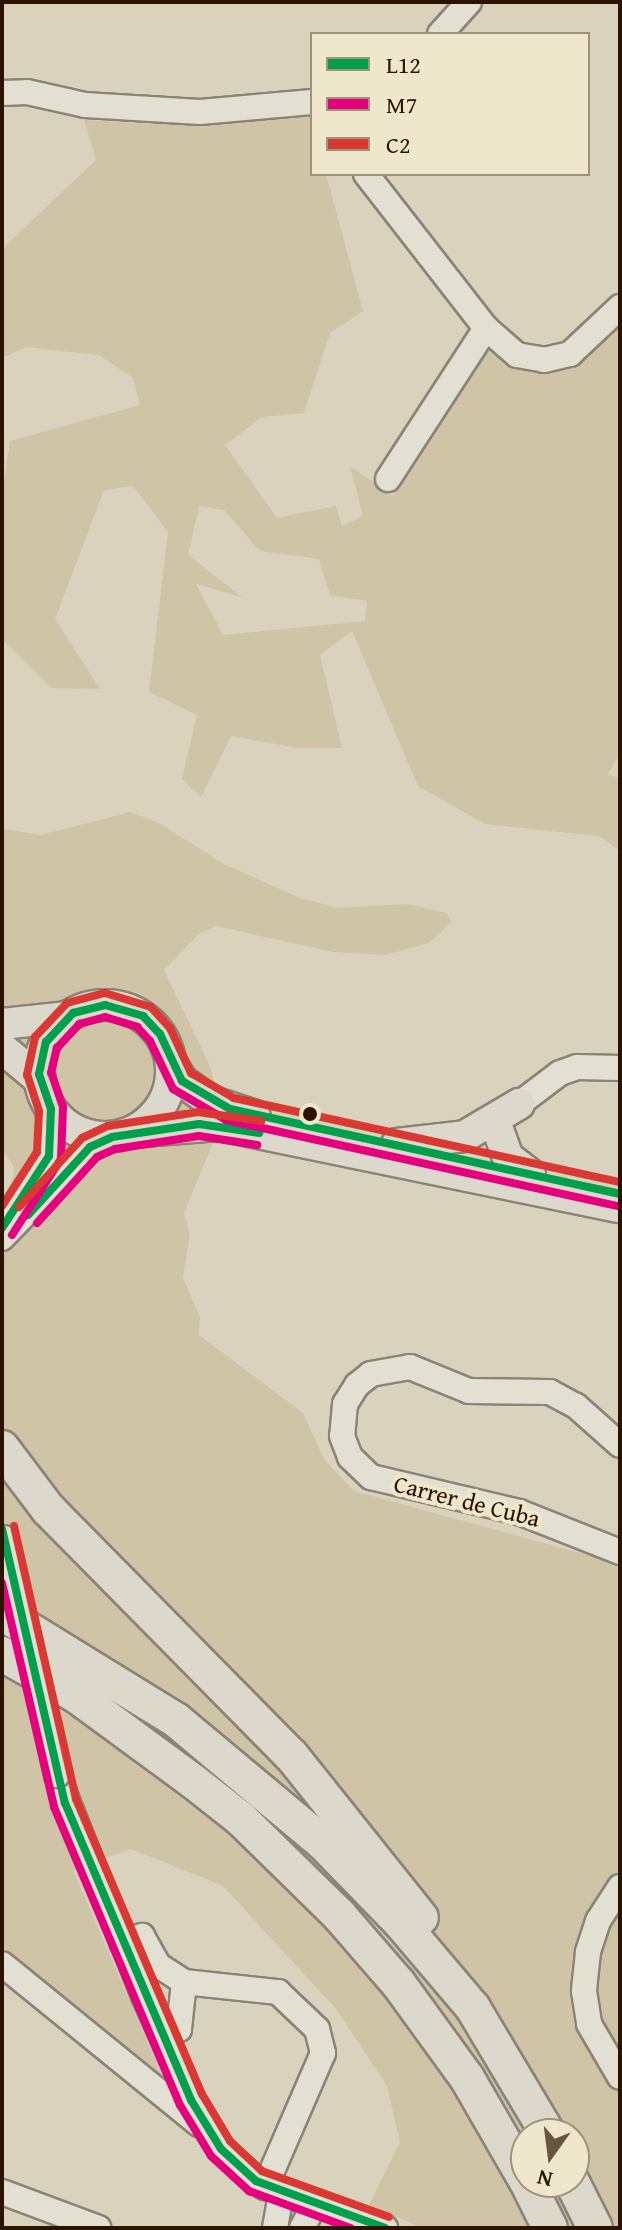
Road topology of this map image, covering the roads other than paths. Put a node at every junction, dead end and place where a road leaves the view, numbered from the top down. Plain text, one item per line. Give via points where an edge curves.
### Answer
1 (469, 2) edge
2 (442, 32) edge
3 (2, 93) edge
4 (310, 102) edge
5 (368, 176) edge
6 (620, 307) edge
7 (486, 328) junction
8 (388, 479) dead end
9 (66, 1017) junction
10 (2, 1024) edge
11 (2, 1048) edge
12 (171, 1064) junction
13 (620, 1068) edge
14 (40, 1080) junction
15 (519, 1104) junction
16 (51, 1109) junction
17 (498, 1130) junction
18 (122, 1134) junction
19 (397, 1144) junction
20 (480, 1163) junction
21 (435, 1170) junction
22 (530, 1174) junction
23 (620, 1194) edge
24 (620, 1207) edge
25 (2, 1228) edge
26 (2, 1238) edge
27 (620, 1445) edge
28 (2, 1448) edge
29 (3, 1534) edge
30 (620, 1552) edge
31 (2, 1613) edge
32 (2, 1654) edge
33 (620, 1887) edge
34 (122, 1942) junction
35 (2, 1964) edge
36 (184, 1982) junction
37 (473, 2008) junction
38 (162, 2035) junction
39 (620, 2077) edge
40 (538, 2118) edge
41 (210, 2134) junction
42 (510, 2152) edge
43 (273, 2190) junction
44 (2, 2192) edge
45 (535, 2198) edge
46 (580, 2198) edge
47 (314, 2205) junction
48 (99, 2228) edge
49 (275, 2228) edge
50 (302, 2228) edge
51 (385, 2228) edge
52 (550, 2228) edge
53 (595, 2228) edge

1 - 2 street
3 - 4 street via 27,92 85,105 200,112
5 - 7 street
6 - 7 street via 582,348 558,358 517,355
7 - 8 street
9 - 10 main road
9 - 12 main road via 96,1005 136,1012 160,1034
9 - 14 main road via 43,1048
11 - 14 main road
12 - 18 main road via 165,1101
12 - 19 main road via 182,1081 230,1109
13 - 15 street via 560,1073
14 - 16 main road
15 - 17 main road
15 - 19 main road via 465,1136
16 - 18 main road via 74,1129
16 - 25 street via 49,1156
17 - 20 main road
17 - 22 main road via 508,1157
18 - 21 main road via 219,1125
18 - 26 street via 90,1147
19 - 20 main road
20 - 21 main road
20 - 22 main road
21 - 24 main road
22 - 23 main road
27 - 30 street, Carrer de Cuba via 576,1406 550,1392 469,1391 410,1367 371,1374 357,1385 345,1404 342,1436 350,1457 371,1477 519,1512
28 - 37 highway via 48,1509 291,1755 381,1862 437,1941
29 - 34 street, bridge via 57,1775
31 - 37 highway via 104,1672 241,1769 401,1923
32 - 42 highway via 77,1696 241,1819 339,1915 398,1983 467,2078
33 - 39 street via 598,1921 584,1991 589,2024
34 - 36 street via 142,1936 158,1965
34 - 38 street
35 - 41 street
36 - 38 street via 179,2029
36 - 43 street via 278,1992 317,2029 323,2053
37 - 40 highway
38 - 41 street
41 - 43 street
43 - 47 street
43 - 49 street
44 - 48 street
45 - 52 highway
46 - 53 highway
47 - 50 street
47 - 51 street

